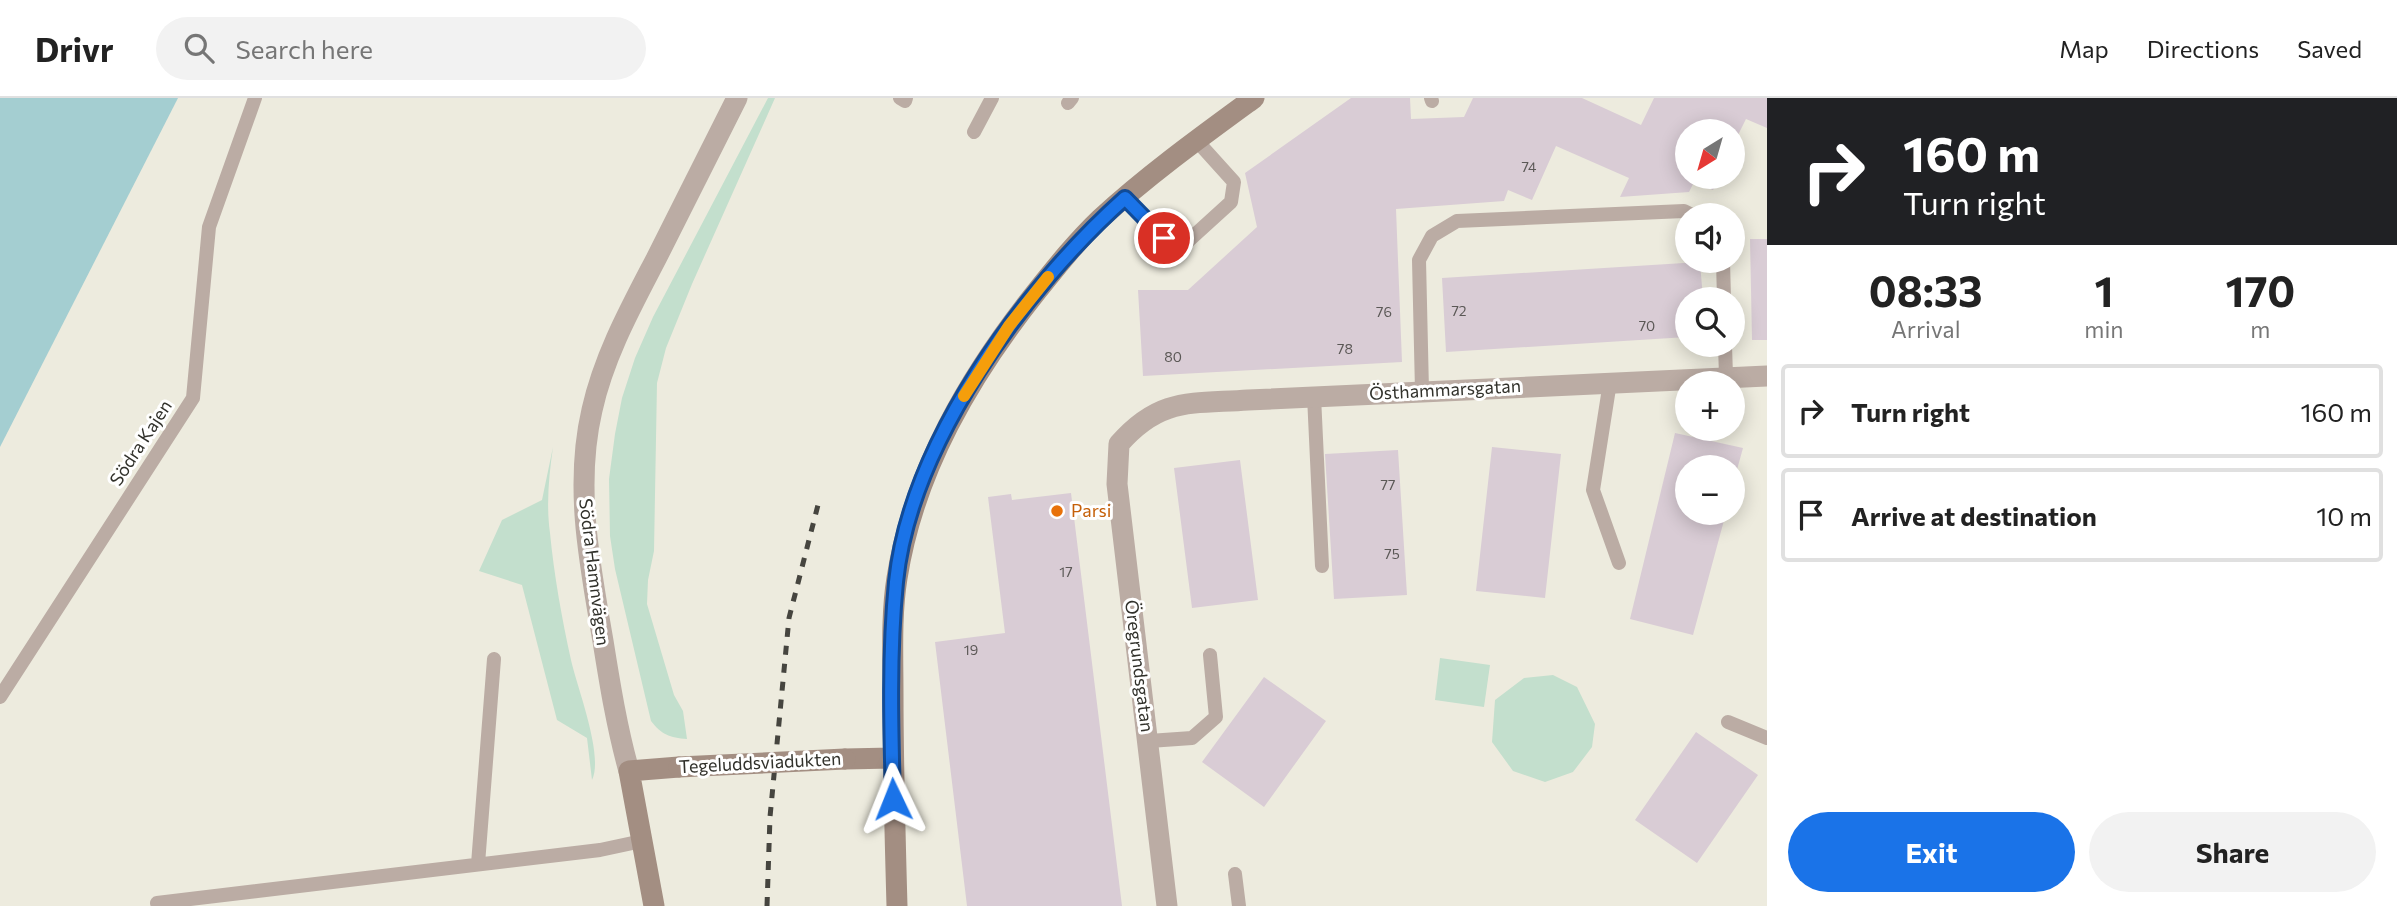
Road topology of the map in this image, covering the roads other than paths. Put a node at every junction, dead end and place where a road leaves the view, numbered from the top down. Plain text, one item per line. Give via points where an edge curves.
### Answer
1 (255, 98) edge
2 (737, 98) edge
3 (900, 98) edge
4 (906, 98) edge
5 (992, 98) edge
6 (1254, 98) edge
7 (974, 132) dead end
8 (1197, 141) junction
9 (1125, 198) junction
10 (1675, 211) edge
11 (1745, 376) edge
12 (1767, 376) edge
13 (1675, 379) edge
14 (1610, 382) junction
15 (1422, 391) junction
16 (1314, 396) junction
17 (1131, 430) joint
18 (1619, 563) dead end
19 (1322, 566) dead end
20 (1210, 655) dead end
21 (494, 659) dead end
22 (0, 697) edge
23 (1728, 722) dead end
24 (1767, 738) edge
25 (1149, 741) junction
26 (892, 758) junction
27 (629, 771) junction
28 (642, 841) junction
29 (478, 864) junction
30 (1235, 874) dead end
31 (157, 902) dead end
32 (654, 906) edge
33 (897, 906) edge
34 (1167, 906) edge
35 (1238, 906) edge

1 - 22 lane, Södra Kajen via 209,227 193,398
2 - 27 street, Södra Hamnvägen via 630,309 607,359 592,410 583,502 613,704
3 - 4 lane
5 - 7 lane
6 - 8 main road
8 - 9 main road
8 - 9 lane via 1234,182 1231,202 1187,242 1164,238
9 - 26 main road via 1055,268 1009,326 964,395 924,477 896,580
10 - 15 lane via 1458,221 1432,236 1419,260
11 - 12 street, Östhammarsgatan
13 - 14 street, Östhammarsgatan
14 - 15 street, Östhammarsgatan
14 - 18 lane via 1592,490
15 - 16 street, Östhammarsgatan
16 - 17 street, Östhammarsgatan via 1180,405 1162,409
16 - 19 lane
17 - 25 street, Öregrundsgatan via 1119,444 1117,484
20 - 25 lane via 1216,717 1192,738
21 - 29 lane
23 - 24 lane
25 - 34 street, Öregrundsgatan
26 - 27 main road, Tegeluddsviadukten, bridge
26 - 33 main road
27 - 28 main road, Södra Hamnvägen
28 - 29 lane
28 - 32 main road, Södra Hamnvägen
29 - 31 lane
30 - 35 lane

